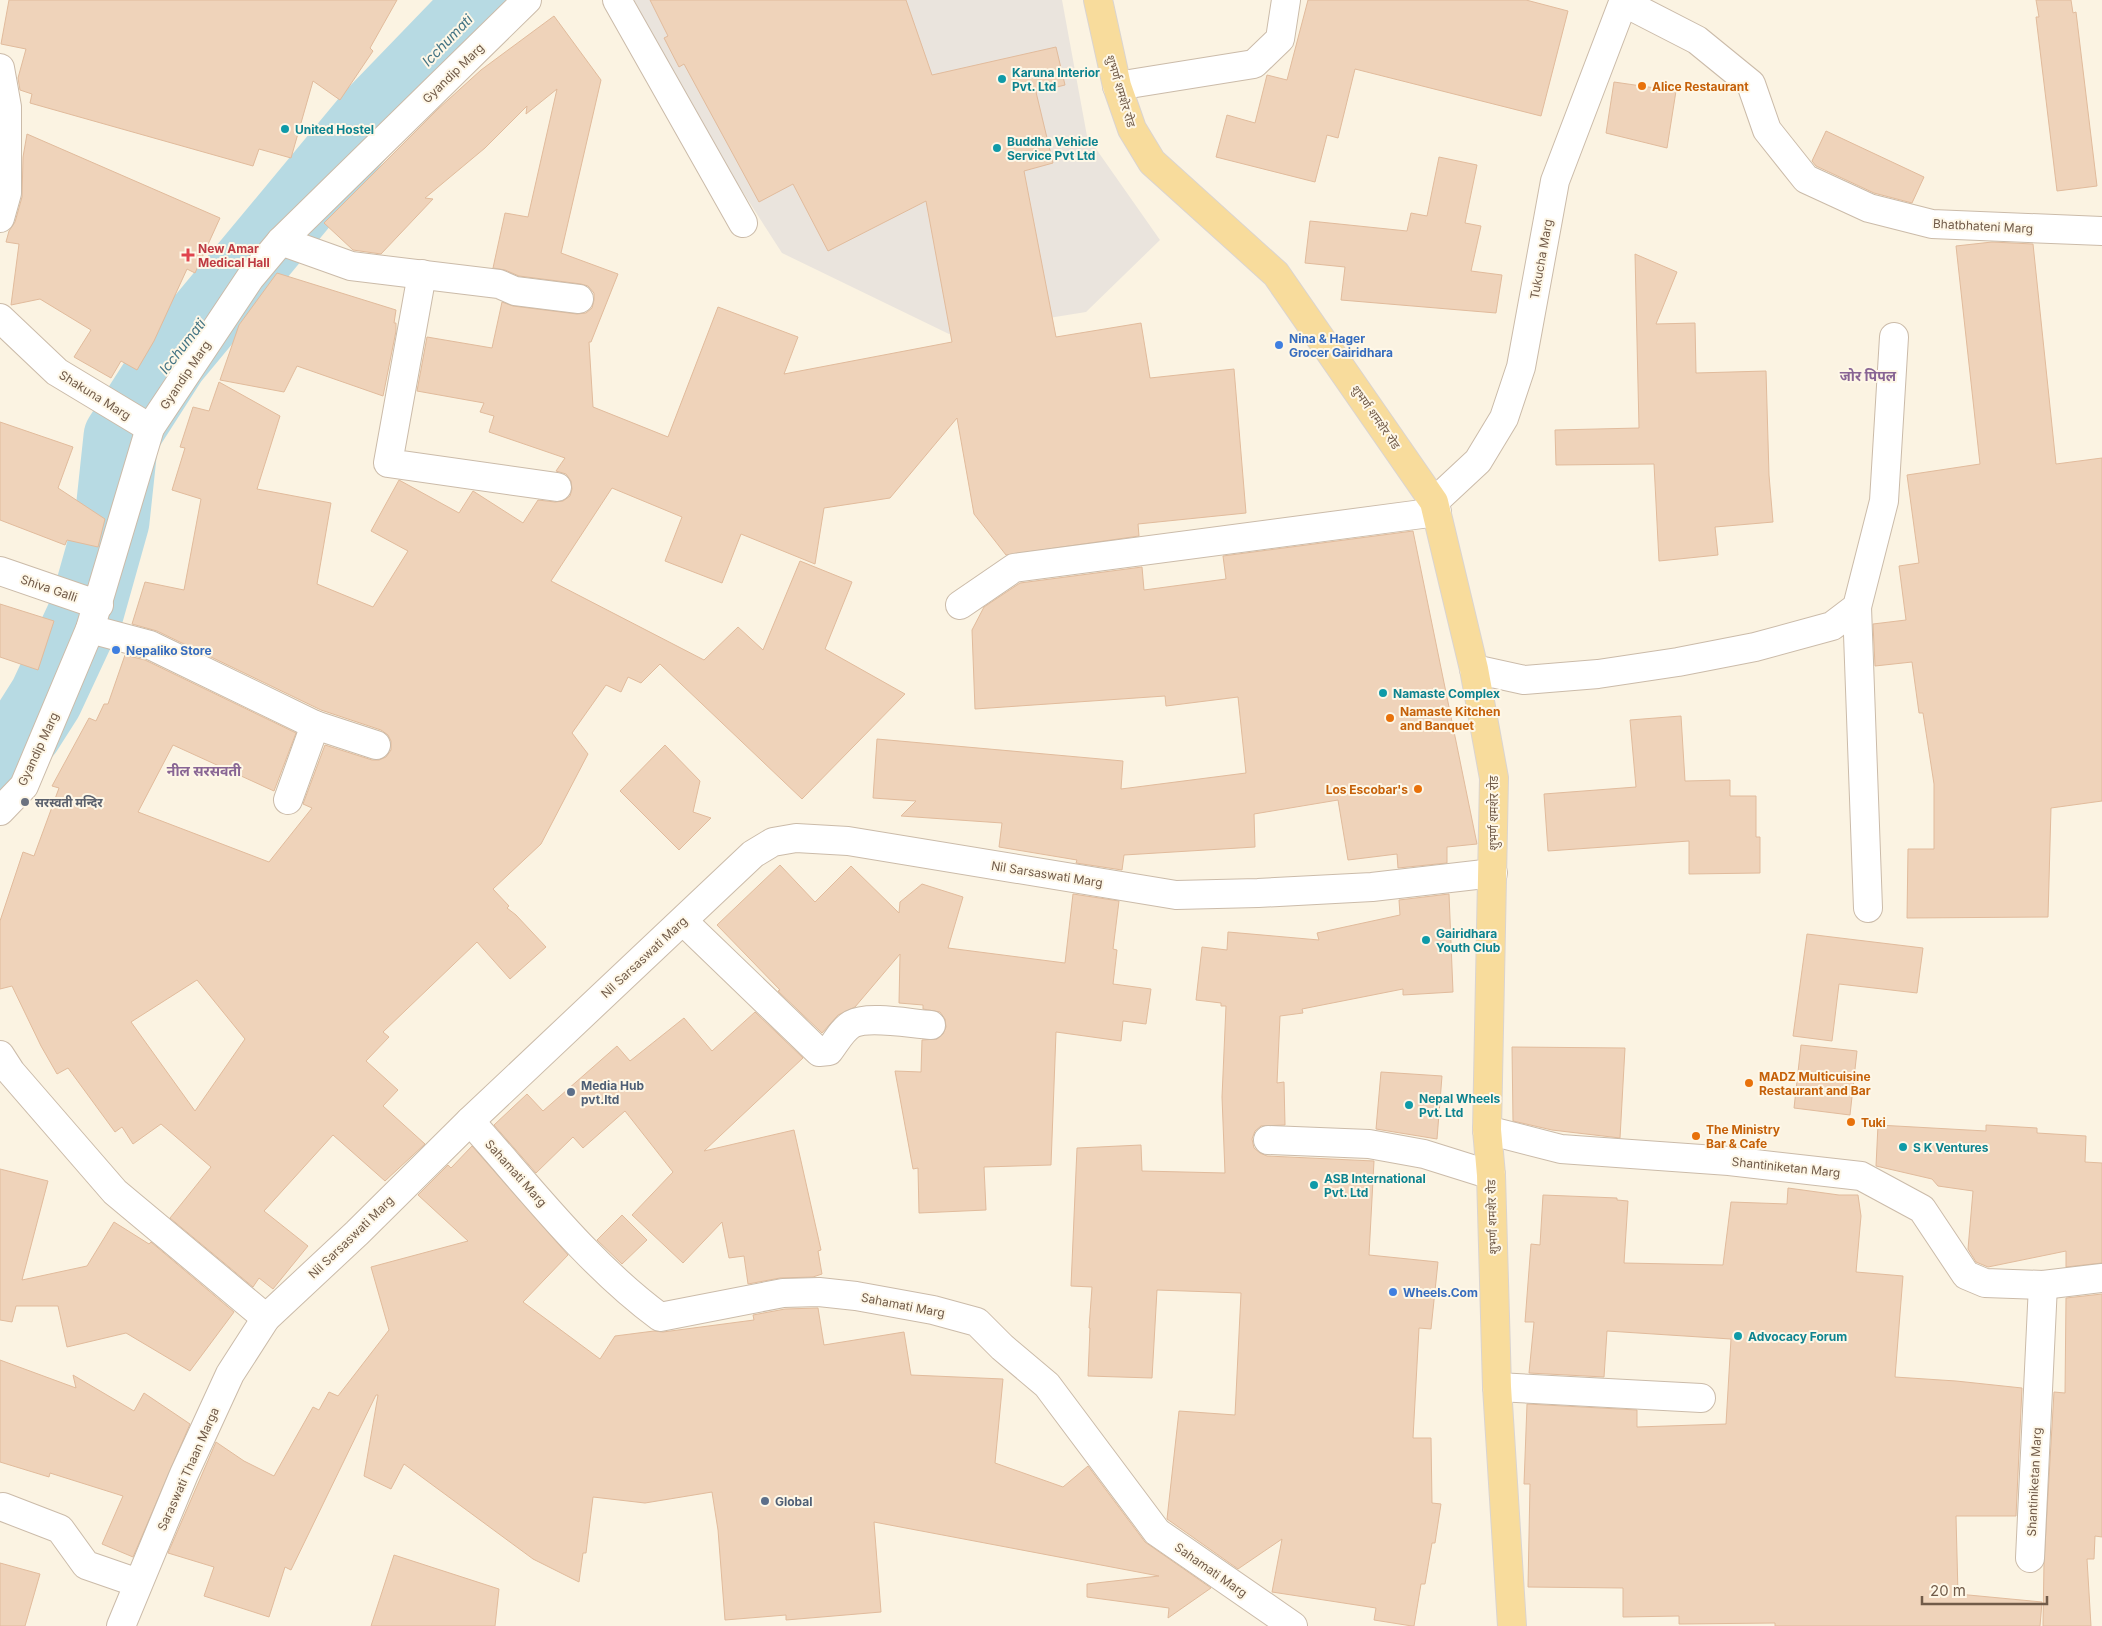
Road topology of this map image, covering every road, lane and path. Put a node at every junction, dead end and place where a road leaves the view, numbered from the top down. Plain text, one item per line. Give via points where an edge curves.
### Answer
1 (527, 0) edge
2 (618, 0) edge
3 (1098, 0) edge
4 (1286, 0) edge
5 (1624, 1) edge
6 (0, 68) edge
7 (1117, 86) junction
8 (0, 218) edge
9 (743, 223) dead end
10 (2102, 231) edge
11 (282, 240) junction
12 (422, 274) junction
13 (579, 299) dead end
14 (0, 318) edge
15 (1894, 337) dead end
16 (144, 425) junction
17 (557, 487) dead end
18 (1436, 507) junction
19 (0, 571) edge
20 (960, 605) dead end
21 (1857, 607) junction
22 (94, 617) junction
23 (1474, 669) junction
24 (315, 725) junction
25 (376, 745) dead end
26 (288, 800) dead end
27 (0, 811) edge
28 (1493, 873) junction
29 (1868, 908) dead end
30 (683, 920) junction
31 (931, 1025) dead end
32 (0, 1055) edge
33 (470, 1121) junction
34 (1487, 1130) junction
35 (1268, 1140) dead end
36 (1491, 1175) junction
37 (2102, 1278) edge
38 (2043, 1285) junction
39 (266, 1318) junction
40 (1497, 1387) junction
41 (1701, 1398) dead end
42 (3, 1507) dead end
43 (2030, 1558) dead end
44 (138, 1583) junction
45 (121, 1626) edge
46 (1292, 1626) edge
47 (1512, 1626) edge

1 - 11 street, Gyandip Marg
2 - 9 street
3 - 7 main road, शुभर्ण शमशेर रोड
4 - 7 street via 1280,39 1254,64
5 - 10 street, Bhatbhateni Marg via 1697,40 1751,84 1767,130 1806,179 1869,208 1932,224
5 - 18 street, Tukucha Marg via 1555,181 1522,367 1504,418 1478,461
6 - 8 street via 7,108 8,193
7 - 18 main road, शुभर्ण शमशेर रोड via 1132,129 1152,162 1276,274
11 - 12 street via 351,266
11 - 16 street, Gyandip Marg via 250,278
12 - 13 street
12 - 17 street via 388,463
14 - 16 street, Shakuna Marg via 57,372
15 - 21 street via 1884,501
16 - 22 street, Gyandip Marg
18 - 20 street via 1014,568
18 - 23 main road, शुभर्ण शमशेर रोड
19 - 22 street, Shiva Galli
21 - 23 street via 1832,626 1755,647 1678,662 1598,674 1524,680
21 - 29 street
22 - 24 street, Shiva Galli
22 - 27 street, Gyandip Marg via 24,786
23 - 28 main road, शुभर्ण शमशेर रोड via 1494,778
24 - 25 street, Shiva Galli
24 - 26 street
28 - 30 street, Nil Sarsaswati Marg via 1372,887 1176,895 848,841 796,838 773,842 753,854
28 - 34 main road, शुभर्ण शमशेर रोड
30 - 31 street via 819,1052 829,1051 844,1030 854,1023
30 - 33 street, Nil Sarsaswati Marg
32 - 39 street via 11,1072 115,1192
33 - 39 street, Nil Sarsaswati Marg
33 - 46 street, Sahamati Marg via 580,1244 631,1295 660,1317 783,1293 819,1292 933,1310 977,1322 1047,1385 1157,1532
34 - 36 main road, शुभर्ण शमशेर रोड
34 - 38 street, Shantiniketan Marg via 1561,1149 1730,1161 1862,1176 1922,1209 1966,1275 1985,1283
35 - 36 street via 1369,1144 1424,1154
36 - 40 main road, शुभर्ण शमशेर रोड
37 - 38 street, Shantiniketan Marg
38 - 43 street, Shantiniketan Marg
39 - 44 street, Saraswati Thaan Marga via 230,1374
40 - 41 street
40 - 47 main road, शुभर्ण शमशेर रोड
42 - 44 street via 60,1529 86,1565
44 - 45 street, Saraswati Thaan Marga

